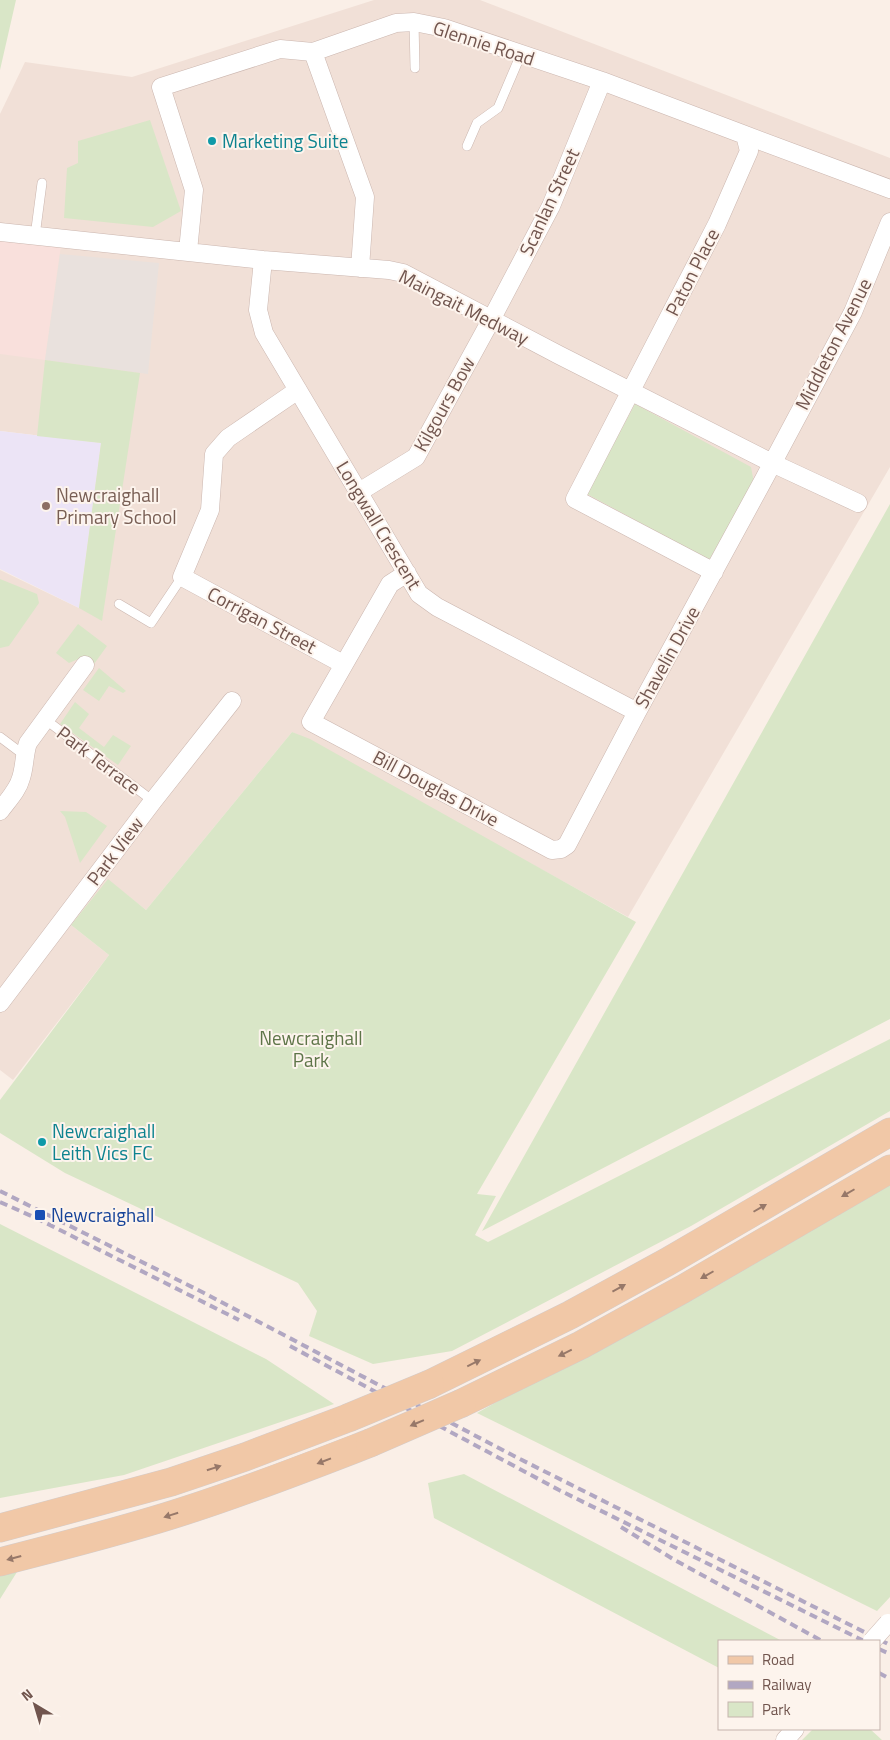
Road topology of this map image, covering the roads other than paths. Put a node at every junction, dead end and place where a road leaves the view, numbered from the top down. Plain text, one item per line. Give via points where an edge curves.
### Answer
1 (414, 22) junction
2 (313, 52) junction
3 (521, 54) junction
4 (415, 68) dead end
5 (602, 82) junction
6 (747, 143) junction
7 (467, 146) dead end
8 (42, 183) dead end
9 (890, 189) edge
10 (890, 222) edge
11 (0, 232) edge
12 (35, 236) junction
13 (188, 252) junction
14 (264, 260) junction
15 (360, 268) junction
16 (491, 320) junction
17 (298, 390) junction
18 (631, 391) junction
19 (772, 463) junction
20 (359, 492) junction
21 (858, 503) dead end
22 (714, 572) junction
23 (407, 573) junction
24 (182, 577) junction
25 (119, 604) dead end
26 (343, 664) junction
27 (85, 665) dead end
28 (232, 700) dead end
29 (637, 712) junction
30 (46, 720) junction
31 (0, 737) edge
32 (24, 755) junction
33 (154, 801) junction
34 (0, 811) edge
35 (561, 849) joint
36 (0, 1003) edge
37 (890, 1132) edge
38 (890, 1169) edge
39 (83, 1506) junction
40 (0, 1515) edge
41 (0, 1528) edge
42 (0, 1562) edge
43 (889, 1622) edge
44 (873, 1640) edge
45 (794, 1730) edge
46 (785, 1740) edge

1 - 2 street, Glennie Road via 396,23
1 - 3 street, Glennie Road via 444,28
1 - 4 lane
2 - 13 street, Glennie Road via 280,49 161,86 194,190
2 - 15 street via 365,197
3 - 5 street, Glennie Road
3 - 7 lane via 498,108 477,123
5 - 6 street, Glennie Road
5 - 16 street, Scanlan Street via 551,206
6 - 9 street, Glennie Road
6 - 18 street, Paton Place via 717,224
8 - 12 lane
10 - 19 street, Middleton Avenue via 852,312
11 - 12 street, Maingait Medway
12 - 13 street, Maingait Medway
13 - 14 street, Maingait Medway
14 - 15 street, Maingait Medway
14 - 17 street, Longwall Crescent via 258,310 264,332
15 - 16 street, Maingait Medway via 403,273
16 - 18 street, Maingait Medway
16 - 20 street, Kilgours Bow via 416,457
17 - 20 street, Longwall Crescent
17 - 24 street via 228,438 214,454 210,510
18 - 19 street, Maingait Medway
18 - 22 street, Paton Place via 575,499
19 - 21 street, Maingait Medway
19 - 22 street, Shavelin Drive
20 - 23 street, Longwall Crescent
22 - 29 street, Shavelin Drive
23 - 26 street via 390,584
23 - 29 street, Longwall Crescent via 419,594 437,608
24 - 25 lane via 151,623
24 - 26 street, Corrigan Street
26 - 35 street, Bill Douglas Drive via 311,722 552,850
27 - 30 street
28 - 33 street, Park View
29 - 35 street, Shavelin Drive via 567,845
30 - 32 street via 28,743
30 - 33 lane, Park Terrace
31 - 32 lane
32 - 34 street via 18,786
33 - 36 street, Park View
39 -> 37 main road, bridge via 236,1460 430,1384 659,1267
38 -> 42 main road, bridge via 590,1340 462,1403 251,1489 116,1532
39 - 40 main road
39 - 41 main road
43 - 44 street, bridge
45 - 46 street

